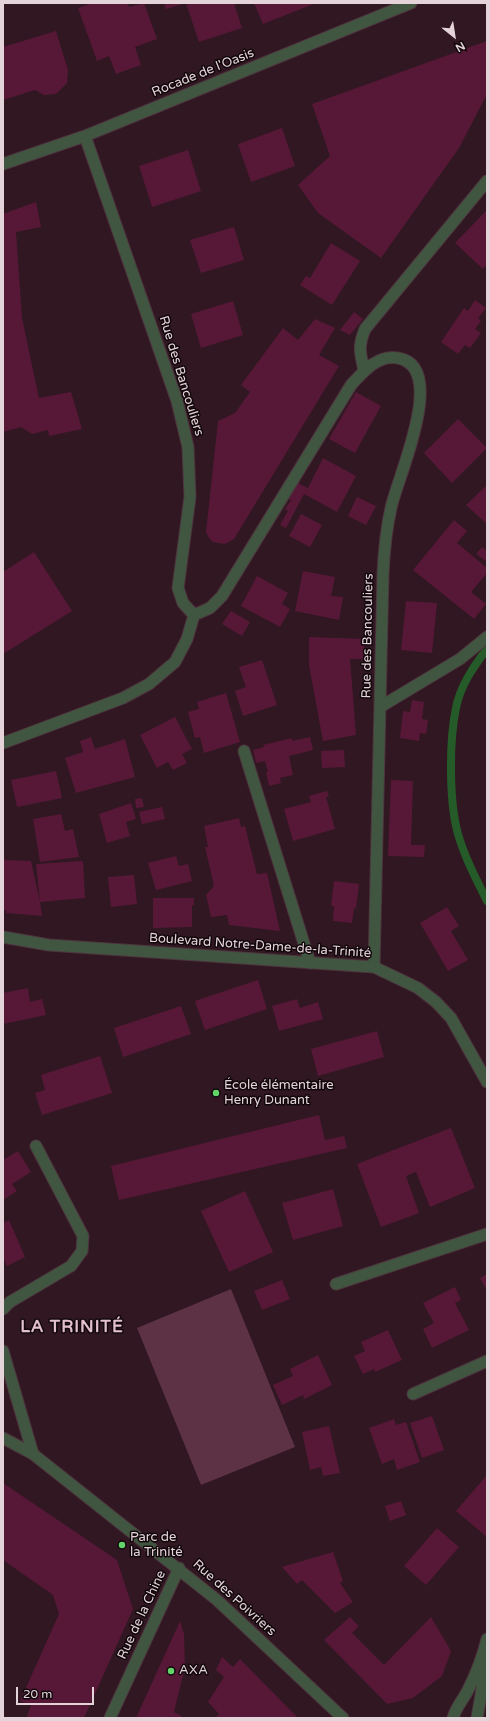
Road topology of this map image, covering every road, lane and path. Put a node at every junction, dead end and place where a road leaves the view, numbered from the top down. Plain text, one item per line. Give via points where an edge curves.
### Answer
1 (411, 3) edge
2 (85, 136) junction
3 (3, 164) edge
4 (487, 181) edge
5 (364, 370) junction
6 (194, 615) junction
7 (487, 637) edge
8 (380, 707) junction
9 (3, 743) edge
10 (244, 751) dead end
11 (3, 937) edge
12 (310, 963) junction
13 (374, 967) junction
14 (487, 1082) edge
15 (36, 1146) dead end
16 (487, 1234) edge
17 (336, 1284) dead end
18 (3, 1309) edge
19 (3, 1351) edge
20 (487, 1361) edge
21 (413, 1394) dead end
22 (3, 1438) edge
23 (33, 1454) junction
24 (179, 1568) junction
25 (487, 1639) edge
26 (484, 1651) junction
27 (487, 1670) edge
28 (110, 1718) edge
29 (343, 1718) edge
30 (453, 1718) edge
31 (476, 1718) edge

1 - 2 street, Rocade de l'Oasis
2 - 3 street, Rocade de l'Oasis
2 - 6 street, Rue des Bancouliers via 177,401 188,447 190,497 178,588 183,603
4 - 5 street via 365,329 359,352
5 - 6 street, Rue des Bancouliers via 351,385 222,596 210,608
5 - 8 street, Rue des Bancouliers via 379,360 394,357 406,359 415,370 421,395 418,418 391,507 385,540
6 - 9 street via 187,639 175,662 149,684 123,698
7 - 8 street via 460,659
8 - 13 street, Rue des Bancouliers
10 - 12 street
11 - 12 street, Boulevard Notre-Dame-de-la-Trinité via 49,945
12 - 13 street, Boulevard Notre-Dame-de-la-Trinité
13 - 14 street, Boulevard Notre-Dame-de-la-Trinité via 418,988 436,1002 451,1018
15 - 18 street via 83,1236 82,1251 71,1266 10,1302
16 - 17 street
19 - 23 street
20 - 21 street
22 - 23 street, Rue des Poivriers
23 - 24 street, Rue des Poivriers
24 - 28 street, Rue de la Chine
24 - 29 street, Rue des Poivriers via 218,1600
25 - 26 street
26 - 27 street
26 - 30 street
26 - 31 street via 482,1689

